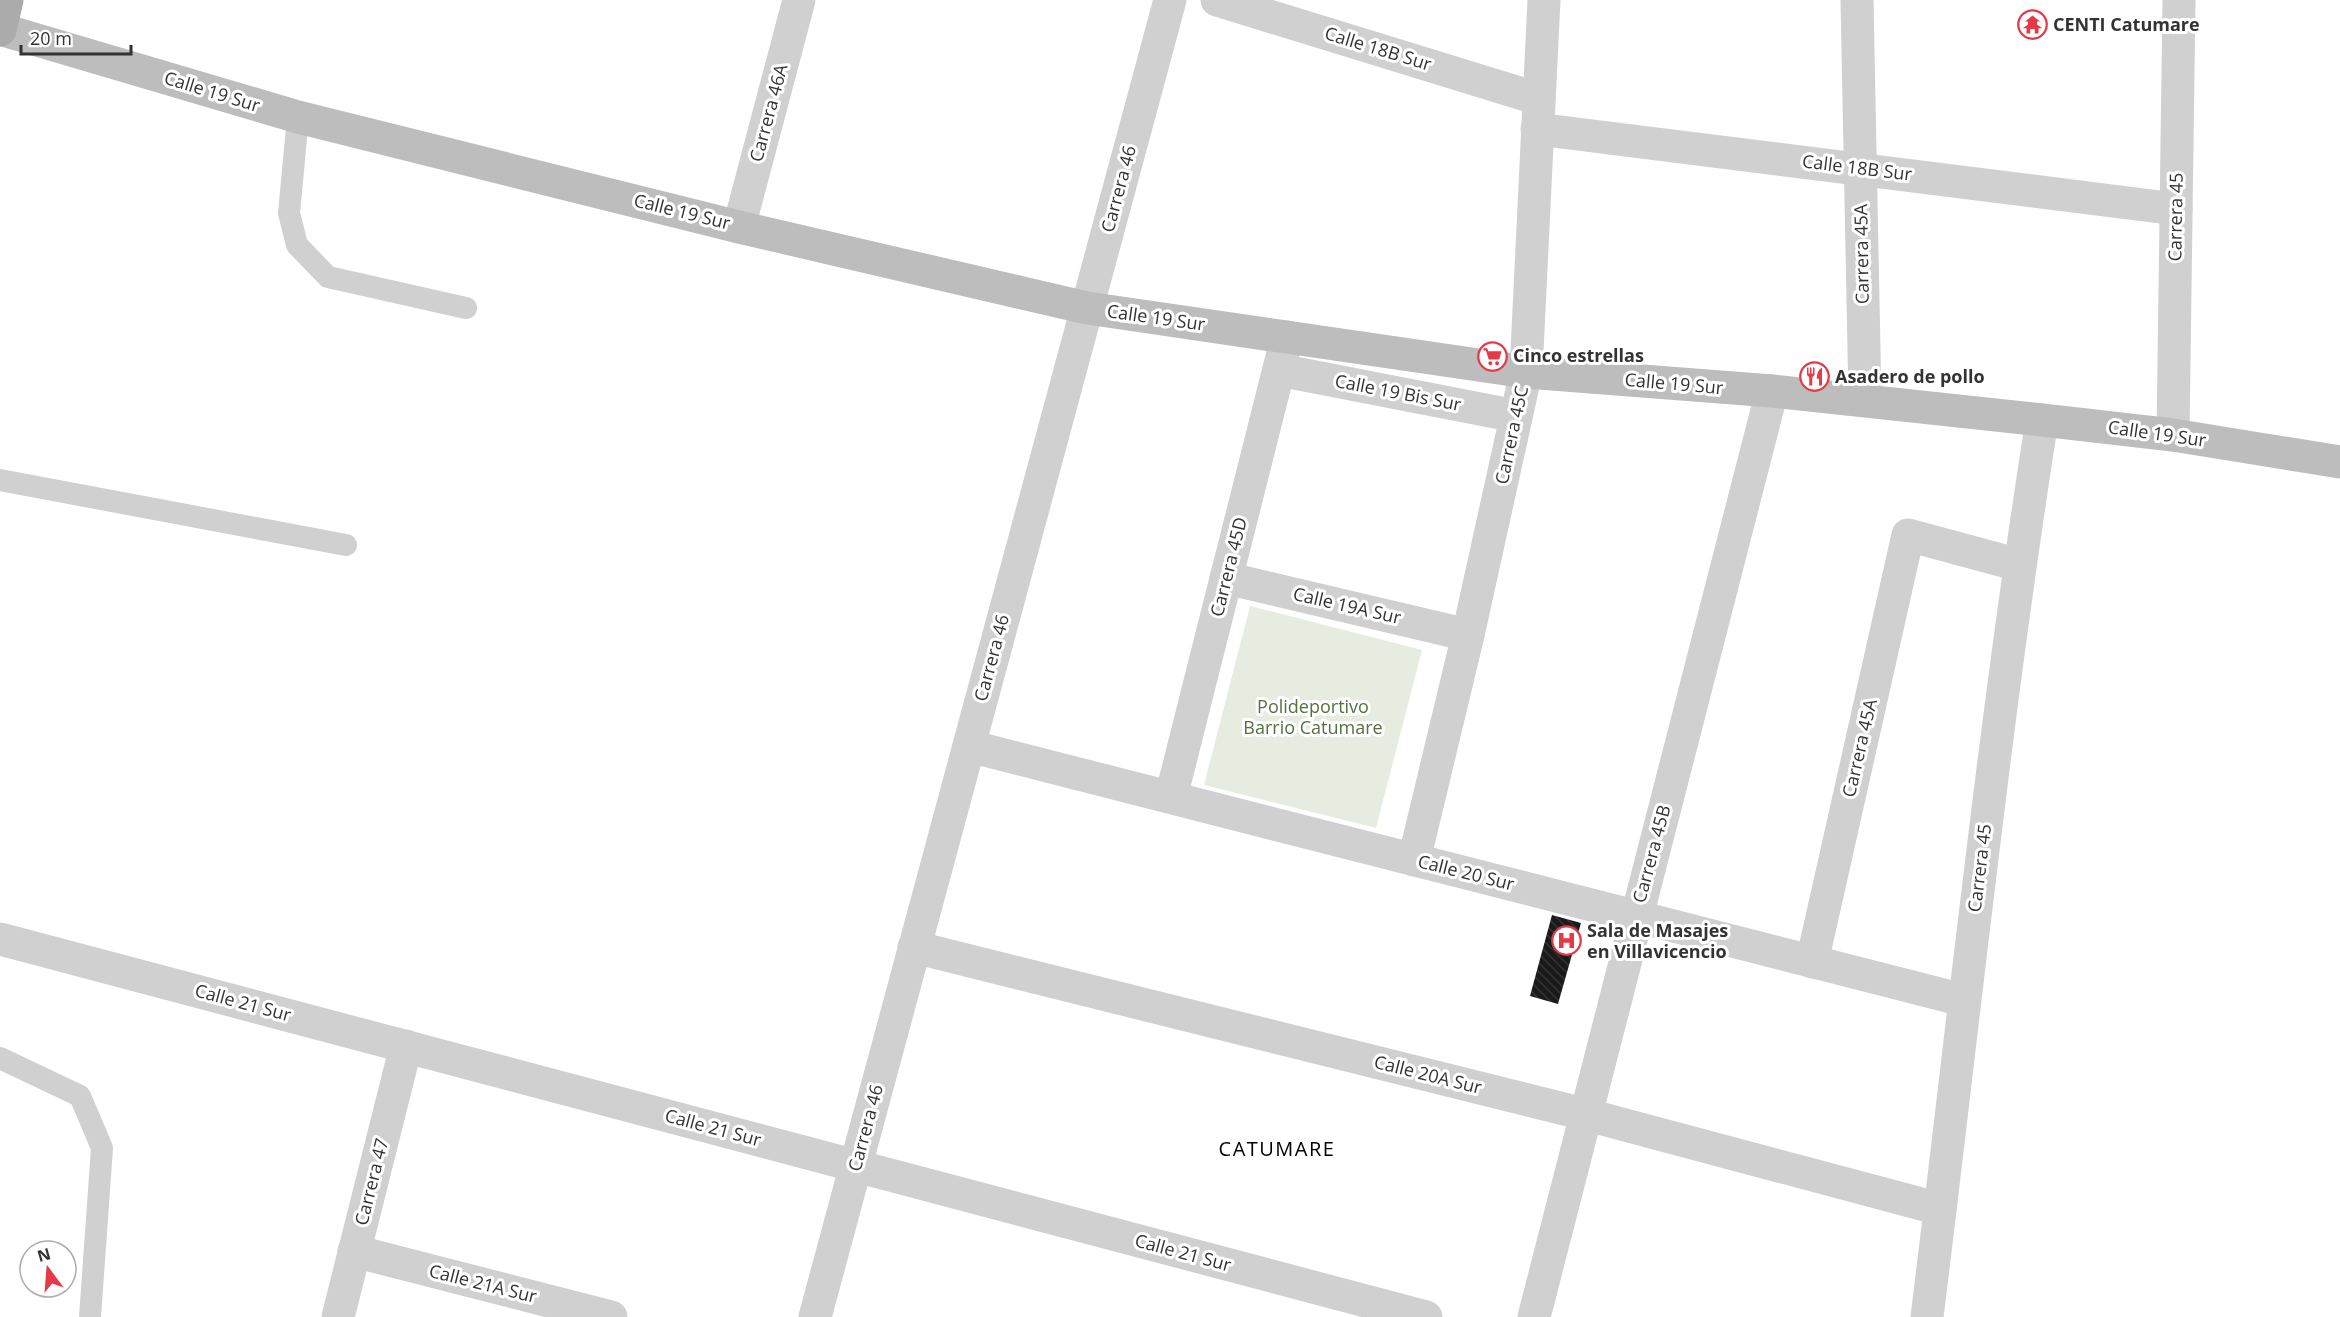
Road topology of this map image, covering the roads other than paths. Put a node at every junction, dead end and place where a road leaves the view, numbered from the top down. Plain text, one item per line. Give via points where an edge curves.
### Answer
1 (7, 0) edge
2 (798, 0) edge
3 (1170, 0) edge
4 (1216, 0) edge
5 (1544, 0) edge
6 (1857, 0) edge
7 (2179, 0) edge
8 (0, 29) edge
9 (1538, 114) junction
10 (298, 117) junction
11 (1860, 169) junction
12 (2176, 209) junction
13 (739, 226) junction
14 (466, 308) dead end
15 (1087, 308) junction
16 (1287, 337) junction
17 (1279, 370) junction
18 (1526, 372) junction
19 (1772, 391) junction
20 (1865, 400) junction
21 (1516, 416) junction
22 (2042, 420) junction
23 (2173, 435) junction
24 (2340, 462) edge
25 (0, 480) edge
26 (346, 545) dead end
27 (2019, 565) junction
28 (1226, 578) junction
29 (1468, 635) junction
30 (969, 746) junction
31 (1171, 797) junction
32 (1414, 860) junction
33 (1635, 916) junction
34 (0, 939) edge
35 (914, 947) junction
36 (1812, 962) junction
37 (1963, 1000) junction
38 (406, 1046) junction
39 (0, 1058) edge
40 (1584, 1114) junction
41 (856, 1166) junction
42 (1940, 1209) junction
43 (354, 1251) junction
44 (594, 1315) edge
45 (90, 1317) edge
46 (338, 1317) edge
47 (815, 1317) edge
48 (1426, 1317) edge
49 (1534, 1317) edge
50 (1927, 1317) edge

1 - 8 main road
2 - 13 street, Carrera 46A
3 - 15 street, Carrera 46
4 - 9 street, Calle 18B Sur
5 - 9 street, Carrera 45C
6 - 11 street, Carrera 45A
7 - 12 street, Carrera 45
8 - 10 street, Calle 19 Sur
9 - 11 street, Calle 18B Sur
9 - 18 street, Carrera 45C
10 - 13 street, Calle 19 Sur
10 - 14 lane via 289,213 297,246 328,277
11 - 12 street, Calle 18B Sur
11 - 20 street, Carrera 45A
12 - 23 street, Carrera 45
13 - 15 street, Calle 19 Sur
15 - 16 street, Calle 19 Sur
15 - 30 street, Carrera 46
16 - 17 street, Carrera 45D
16 - 18 street, Calle 19 Sur
17 - 21 street, Calle 19 Bis Sur
17 - 28 street, Carrera 45D
18 - 19 street, Calle 19 Sur
18 - 21 street, Carrera 45C
19 - 20 street, Calle 19 Sur
19 - 33 street, Carrera 45B
20 - 22 street, Calle 19 Sur
21 - 29 street, Carrera 45C
22 - 23 street, Calle 19 Sur
22 - 27 street, Carrera 45
23 - 24 street, Calle 19 Sur
25 - 26 lane
27 - 36 street, Carrera 45A via 1908,535
27 - 37 street, Carrera 45
28 - 29 street, Calle 19A Sur
28 - 31 street, Carrera 45D
29 - 32 street, Carrera 45C
30 - 31 street, Calle 20 Sur
30 - 35 street, Carrera 46
31 - 32 street, Calle 20 Sur
32 - 33 street, Calle 20 Sur
33 - 36 street, Calle 20 Sur
33 - 40 street, Carrera 45B
34 - 38 street, Calle 21 Sur
35 - 40 street, Calle 20A Sur
35 - 41 street, Carrera 46
36 - 37 street, Calle 20 Sur
37 - 42 street, Carrera 45
38 - 41 street, Calle 21 Sur
38 - 43 street, Carrera 47
39 - 45 lane via 80,1096 102,1148
40 - 42 street, Calle 20A Sur
40 - 49 street, Carrera 45B
41 - 47 street, Carrera 46
41 - 48 street, Calle 21 Sur
42 - 50 street, Carrera 45
43 - 44 street, Calle 21A Sur
43 - 46 street, Carrera 47

